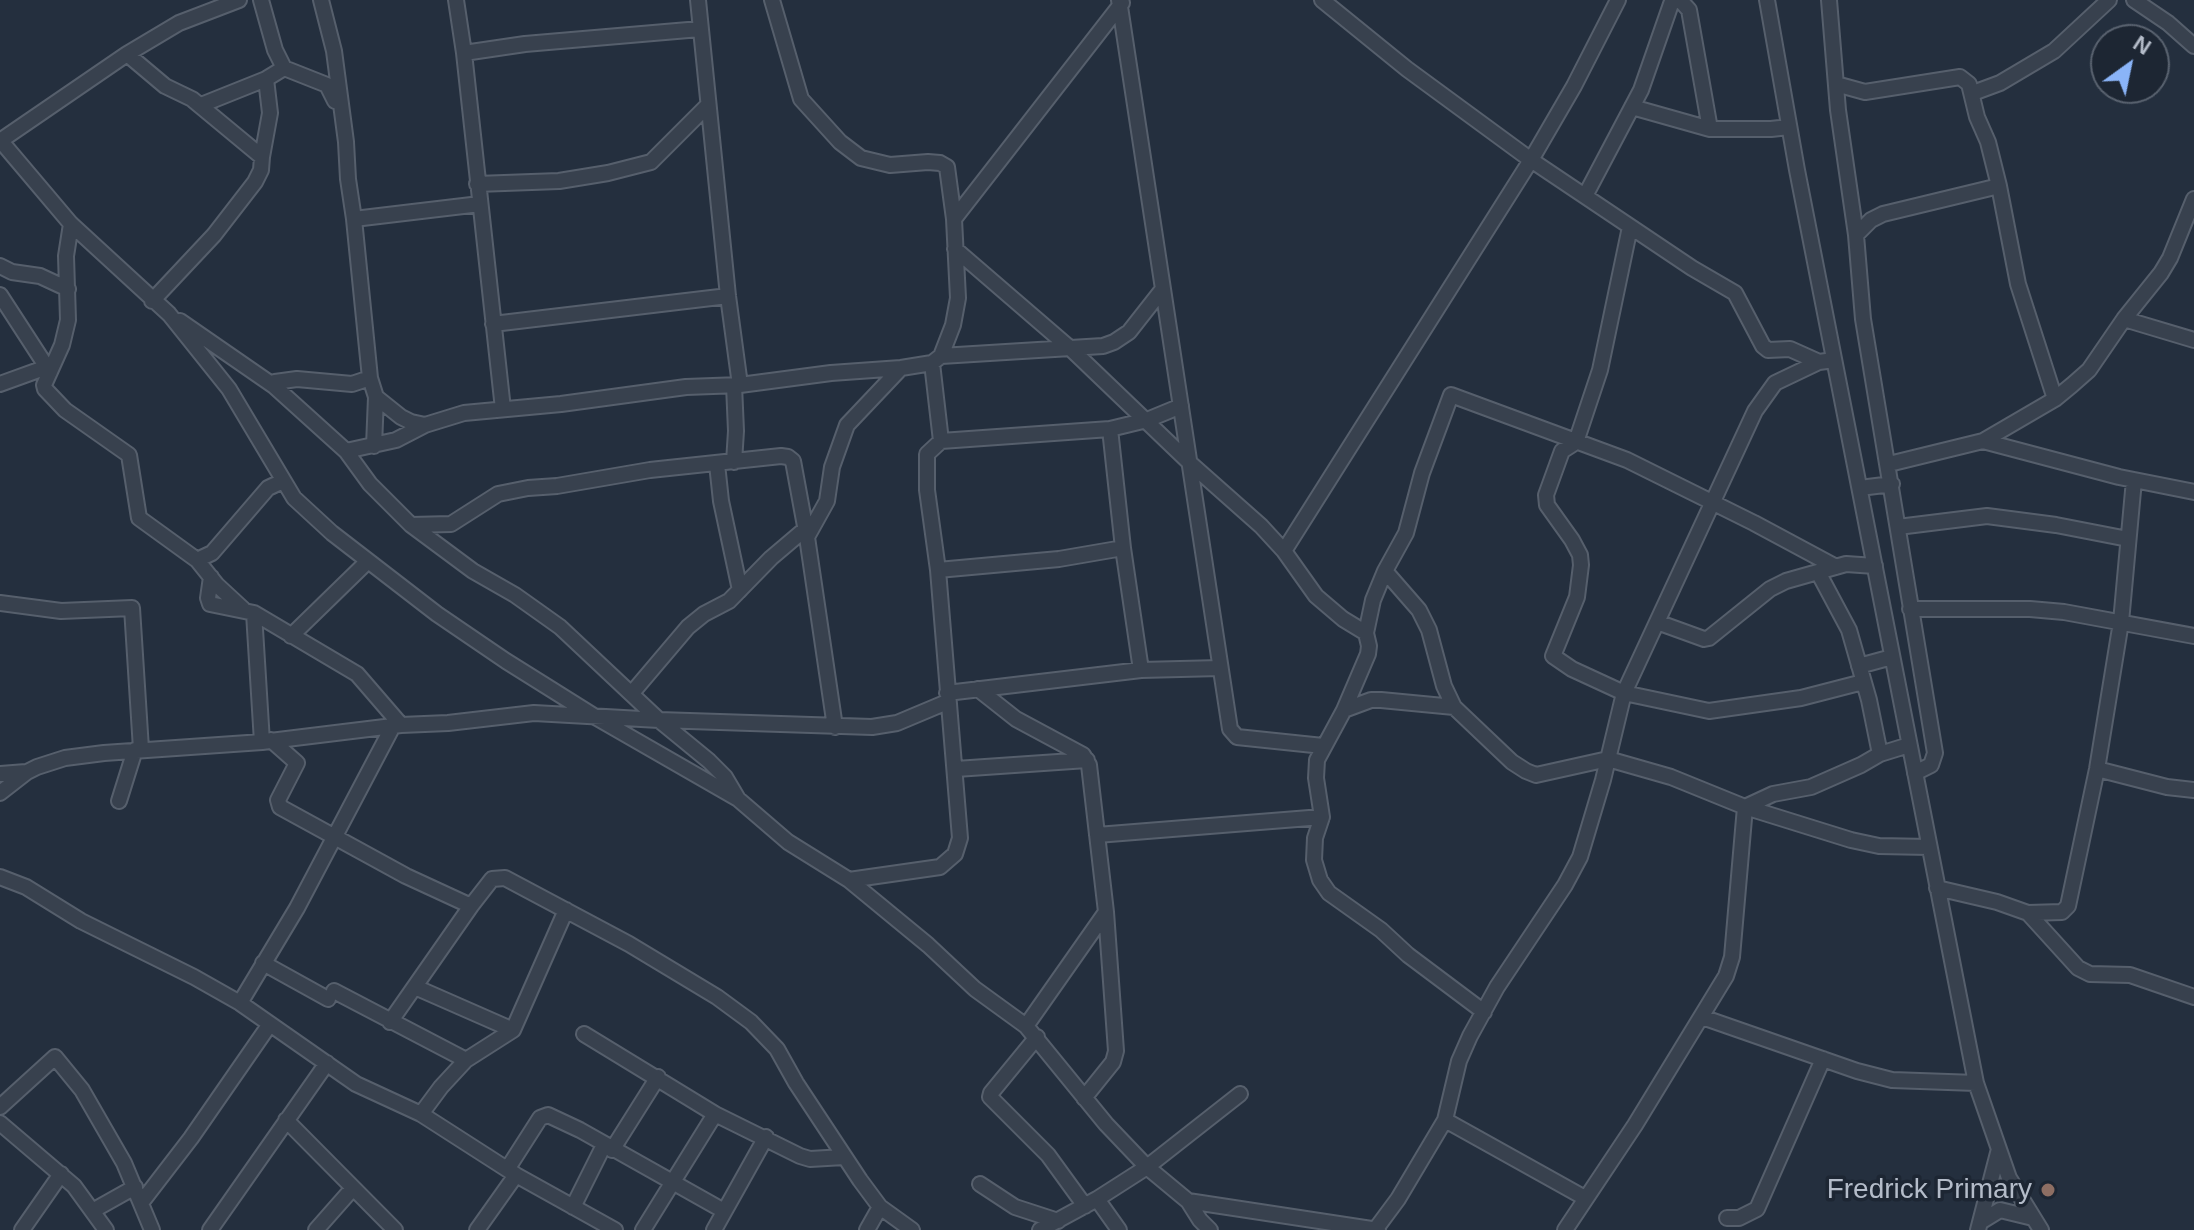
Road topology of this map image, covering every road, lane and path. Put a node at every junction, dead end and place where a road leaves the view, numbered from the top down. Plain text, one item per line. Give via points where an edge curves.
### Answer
1 (239, 0) edge
2 (261, 0) edge
3 (321, 0) edge
4 (456, 0) edge
5 (698, 0) edge
6 (772, 0) edge
7 (1322, 0) edge
8 (1618, 0) edge
9 (1679, 0) edge
10 (1767, 0) edge
11 (1829, 0) edge
12 (2109, 0) edge
13 (2134, 0) edge
14 (1121, 2) edge
15 (700, 29) junction
16 (2194, 46) edge
17 (464, 53) junction
18 (127, 54) junction
19 (284, 68) junction
20 (266, 79) junction
21 (1836, 84) junction
22 (1973, 93) junction
23 (201, 105) junction
24 (708, 105) junction
25 (1632, 107) junction
26 (340, 112) junction
27 (1789, 127) junction
28 (1710, 129) junction
29 (0, 140) edge
30 (262, 157) junction
31 (1531, 160) junction
32 (477, 184) junction
33 (1999, 186) junction
34 (1585, 196) junction
35 (2194, 199) edge
36 (480, 204) junction
37 (354, 219) junction
38 (954, 219) junction
39 (71, 224) junction
40 (1630, 227) junction
41 (1856, 235) junction
42 (955, 249) junction
43 (6, 269) edge
44 (0, 288) edge
45 (68, 289) junction
46 (1162, 290) junction
47 (0, 295) edge
48 (728, 296) junction
49 (152, 301) junction
50 (169, 314) junction
51 (2124, 319) junction
52 (493, 324) junction
53 (2194, 340) edge
54 (1071, 349) junction
55 (936, 359) junction
56 (1826, 361) junction
57 (901, 368) junction
58 (48, 370) junction
59 (370, 378) junction
60 (0, 384) edge
61 (737, 385) junction
62 (274, 386) junction
63 (376, 397) junction
64 (2055, 399) junction
65 (1181, 406) junction
66 (503, 409) junction
67 (1147, 420) junction
68 (425, 425) junction
69 (1110, 429) junction
70 (941, 441) junction
71 (1983, 441) junction
72 (1576, 442) junction
73 (374, 446) junction
74 (346, 451) junction
75 (734, 462) junction
76 (717, 464) junction
77 (1191, 464) junction
78 (1889, 464) junction
79 (2134, 480) junction
80 (283, 481) junction
81 (1892, 484) junction
82 (1860, 488) junction
83 (2194, 492) edge
84 (1713, 502) junction
85 (411, 525) junction
86 (1898, 527) junction
87 (806, 533) junction
88 (2128, 539) junction
89 (1123, 548) junction
90 (1284, 551) junction
91 (197, 560) junction
92 (367, 562) junction
93 (1875, 566) junction
94 (1836, 567) junction
95 (938, 570) junction
96 (1385, 571) junction
97 (1818, 572) junction
98 (740, 590) junction
99 (0, 603) edge
100 (1910, 609) junction
101 (248, 611) junction
102 (1657, 622) junction
103 (2121, 622) junction
104 (1366, 633) junction
105 (291, 636) junction
106 (2194, 636) edge
107 (1915, 639) junction
108 (1890, 650) junction
109 (1859, 666) junction
110 (1220, 668) junction
111 (1141, 670) junction
112 (1863, 682) junction
113 (978, 689) junction
114 (632, 693) junction
115 (1624, 693) junction
116 (947, 697) junction
117 (1454, 707) junction
118 (1344, 710) junction
119 (597, 718) junction
120 (659, 720) junction
121 (397, 725) junction
122 (835, 727) junction
123 (267, 741) junction
124 (1909, 745) junction
125 (1323, 746) junction
126 (138, 750) junction
127 (1880, 754) junction
128 (1608, 759) junction
129 (1087, 760) junction
130 (956, 769) junction
131 (2097, 769) junction
132 (27, 772) junction
133 (1915, 773) junction
134 (0, 774) edge
135 (2194, 790) edge
136 (0, 793) edge
137 (738, 799) junction
138 (119, 801) dead end
139 (1745, 807) junction
140 (1322, 817) junction
141 (1097, 835) junction
142 (332, 837) junction
143 (1929, 847) junction
144 (0, 877) edge
145 (849, 880) junction
146 (1937, 888) junction
147 (471, 906) junction
148 (566, 910) junction
149 (1106, 912) junction
150 (2028, 913) junction
151 (263, 963) junction
152 (415, 987) junction
153 (2194, 997) edge
154 (240, 1003) junction
155 (1484, 1012) junction
156 (1702, 1017) junction
157 (390, 1022) junction
158 (270, 1024) junction
159 (1026, 1026) junction
160 (513, 1030) junction
161 (584, 1034) dead end
162 (1037, 1037) junction
163 (1823, 1059) junction
164 (466, 1060) junction
165 (327, 1063) junction
166 (658, 1077) junction
167 (1976, 1083) junction
168 (1240, 1094) dead end
169 (1084, 1098) junction
170 (0, 1107) edge
171 (421, 1114) junction
172 (715, 1114) junction
173 (286, 1120) junction
174 (1445, 1120) junction
175 (0, 1123) edge
176 (766, 1137) junction
177 (608, 1148) junction
178 (1999, 1149) junction
179 (844, 1157) junction
180 (1147, 1167) junction
181 (512, 1172) junction
182 (61, 1174) junction
183 (673, 1184) junction
184 (980, 1184) dead end
185 (135, 1187) junction
186 (353, 1188) junction
187 (1585, 1198) junction
188 (1188, 1201) junction
189 (141, 1203) junction
190 (1091, 1203) junction
191 (573, 1207) junction
192 (880, 1207) junction
193 (724, 1211) junction
194 (1727, 1218) dead end
195 (1058, 1221) junction
196 (99, 1223) edge
197 (2037, 1224) edge
198 (1980, 1226) edge
199 (22, 1230) edge
200 (152, 1230) edge
201 (210, 1230) edge
202 (316, 1230) edge
203 (395, 1230) edge
204 (477, 1230) edge
205 (615, 1230) edge
206 (643, 1230) edge
207 (714, 1230) edge
208 (867, 1230) edge
209 (912, 1230) edge
210 (1040, 1230) edge
211 (1119, 1230) edge
212 (1210, 1230) edge
213 (1376, 1230) edge
214 (1565, 1230) edge

1 - 18 street via 179,23
2 - 19 street
3 - 26 street via 334,51
4 - 17 street
5 - 15 street
6 - 38 street via 801,99 861,158 947,167
7 - 31 street
8 - 31 street
9 - 25 street via 1671,4
9 - 28 street via 1689,10
10 - 27 street
11 - 21 street
12 - 22 street via 2054,51
13 - 16 street
14 - 38 street
14 - 46 street
15 - 17 street
15 - 24 street
17 - 32 street
18 - 23 street via 165,86
18 - 29 street
19 - 20 street
19 - 26 street via 327,85
20 - 23 street
20 - 30 street via 270,113
21 - 22 street via 1870,92 1960,77
21 - 41 street
22 - 33 street
23 - 30 street
24 - 32 street via 651,162 559,181
24 - 48 street
25 - 28 street
25 - 34 street
26 - 37 street
27 - 28 street
27 - 56 street
29 - 39 street
30 - 49 street via 255,182
31 - 34 street
31 - 90 street
32 - 36 street
33 - 41 street via 1883,214
33 - 64 street via 2018,284
34 - 40 street
35 - 51 street via 2170,258
36 - 37 street
36 - 52 street
37 - 59 street
38 - 42 street
39 - 45 street
39 - 49 street
40 - 56 street via 1735,293 1768,350 1790,349
40 - 72 street via 1600,370
41 - 78 street via 1863,319
42 - 54 street
42 - 55 street via 958,298 953,325
43 - 44 street
43 - 45 street
45 - 58 street via 62,345
46 - 54 street via 1122,338
46 - 65 street
47 - 58 street
48 - 52 street
48 - 61 street
49 - 50 street
50 - 62 street
50 - 80 street via 229,389
51 - 53 street
51 - 64 street via 2089,370
52 - 66 street
54 - 55 street
54 - 67 street
55 - 57 street
55 - 70 street
56 - 82 street
56 - 84 street via 1775,383 1755,411
57 - 61 street
57 - 87 street via 847,425 827,501
58 - 60 street
58 - 91 street via 45,389 65,410 129,455 139,518
59 - 62 street via 352,384 297,379
59 - 63 street
61 - 66 street
61 - 75 street
62 - 74 street
63 - 68 street via 401,417
63 - 73 street
64 - 71 street
65 - 67 street
65 - 77 street
66 - 68 street
67 - 69 street
67 - 77 street
68 - 73 street
69 - 70 street
69 - 89 street
70 - 95 street via 926,461
71 - 78 street
71 - 79 street
72 - 84 street
72 - 96 street via 1451,395 1406,533
72 - 115 street via 1562,451 1546,495 1581,565 1577,597 1553,656
73 - 74 street
74 - 85 street
75 - 76 street
75 - 87 street via 781,456 793,461
76 - 85 street via 498,494 451,524
76 - 98 street
77 - 90 street
77 - 110 street
78 - 81 street
79 - 83 street
79 - 88 street
80 - 91 street via 268,488 212,553
80 - 92 street via 294,498
81 - 82 street
81 - 86 street
82 - 93 street
84 - 94 street
84 - 102 street
85 - 114 street via 560,627
86 - 88 street via 1987,516
86 - 100 street
87 - 98 street
87 - 122 street
88 - 103 street
89 - 95 street
89 - 111 street
90 - 104 street via 1316,596
91 - 101 street via 211,577 210,604
92 - 105 street
92 - 119 street
93 - 94 street
93 - 108 street
94 - 97 street
95 - 116 street
96 - 104 street
96 - 117 street via 1419,610
97 - 102 street via 1770,589 1709,638
97 - 109 street via 1849,630
98 - 114 street via 688,627
99 - 126 street via 61,611 132,608
100 - 103 street via 2030,609
100 - 107 street
101 - 105 street
101 - 123 street
102 - 115 street
103 - 106 street
103 - 131 street
104 - 118 street via 1368,654
105 - 121 street via 364,679
107 - 108 street
107 - 133 street via 1935,753 1931,765
108 - 109 street
108 - 124 street
109 - 112 street
110 - 111 street
110 - 125 street via 1232,734
111 - 113 street
112 - 115 street via 1801,698 1709,711
112 - 127 street
113 - 116 street
113 - 129 street via 1016,719
114 - 120 street
115 - 128 street
116 - 122 street via 897,723
116 - 130 street
117 - 118 street via 1371,700
117 - 128 street via 1512,762 1536,775
118 - 125 street
119 - 120 street
119 - 121 street via 534,713
119 - 137 street
120 - 122 street
120 - 137 street via 709,761
121 - 123 street
121 - 142 street
123 - 126 street
123 - 142 street via 297,763 277,803
124 - 127 street
124 - 133 street
125 - 140 street via 1316,778
126 - 132 street via 65,758
126 - 138 street
127 - 139 street via 1811,787 1773,794
128 - 139 street
128 - 155 street via 1580,857
129 - 130 street
129 - 141 street
130 - 145 street via 960,838 949,861 940,867
131 - 135 street
131 - 150 street via 2068,906 2062,912
132 - 134 street
132 - 136 street
133 - 143 street
137 - 145 street via 788,842
139 - 143 street via 1851,840
139 - 156 street via 1732,957
140 - 141 street
140 - 155 street via 1314,860 1329,893
141 - 149 street
142 - 147 street
142 - 151 street
143 - 146 street
144 - 154 street
145 - 159 street
146 - 150 street
146 - 167 street
147 - 148 street via 498,877
147 - 152 street
148 - 160 street
148 - 179 street via 695,982 767,1037
149 - 159 street
149 - 169 street via 1116,1051
150 - 153 street via 2078,968 2090,974 2130,975
151 - 154 street
151 - 157 street
152 - 157 street
152 - 160 street
154 - 158 street
155 - 174 street via 1459,1061
156 - 163 street
156 - 187 street
157 - 164 street
158 - 165 street
158 - 189 street
159 - 162 street
160 - 164 street
161 - 166 street
162 - 169 street
162 - 190 street via 990,1097
163 - 167 street via 1892,1080
163 - 194 street via 1757,1209
164 - 171 street
165 - 171 street via 369,1092
165 - 173 street
166 - 172 street
166 - 177 street
167 - 178 street
168 - 180 street
169 - 180 street
170 - 185 street via 55,1057 82,1090
171 - 181 street
172 - 176 street
172 - 183 street
173 - 186 street
173 - 201 street
174 - 187 street
174 - 213 street
175 - 182 street
176 - 179 street via 805,1158
176 - 193 street
177 - 181 street via 543,1116
177 - 183 street
177 - 191 street
178 - 197 street via 2009,1178
178 - 198 street
179 - 192 street
180 - 188 street
180 - 190 street
181 - 191 street
181 - 204 street
182 - 196 street
182 - 199 street
183 - 193 street
183 - 206 street
184 - 195 street via 1015,1207
185 - 189 street
185 - 196 street
186 - 202 street
186 - 203 street
187 - 214 street
188 - 212 street
188 - 213 street
189 - 200 street
190 - 195 street
190 - 211 street
191 - 205 street
192 - 208 street
192 - 209 street
193 - 207 street
195 - 210 street
197 - 198 street via 2000,1210

